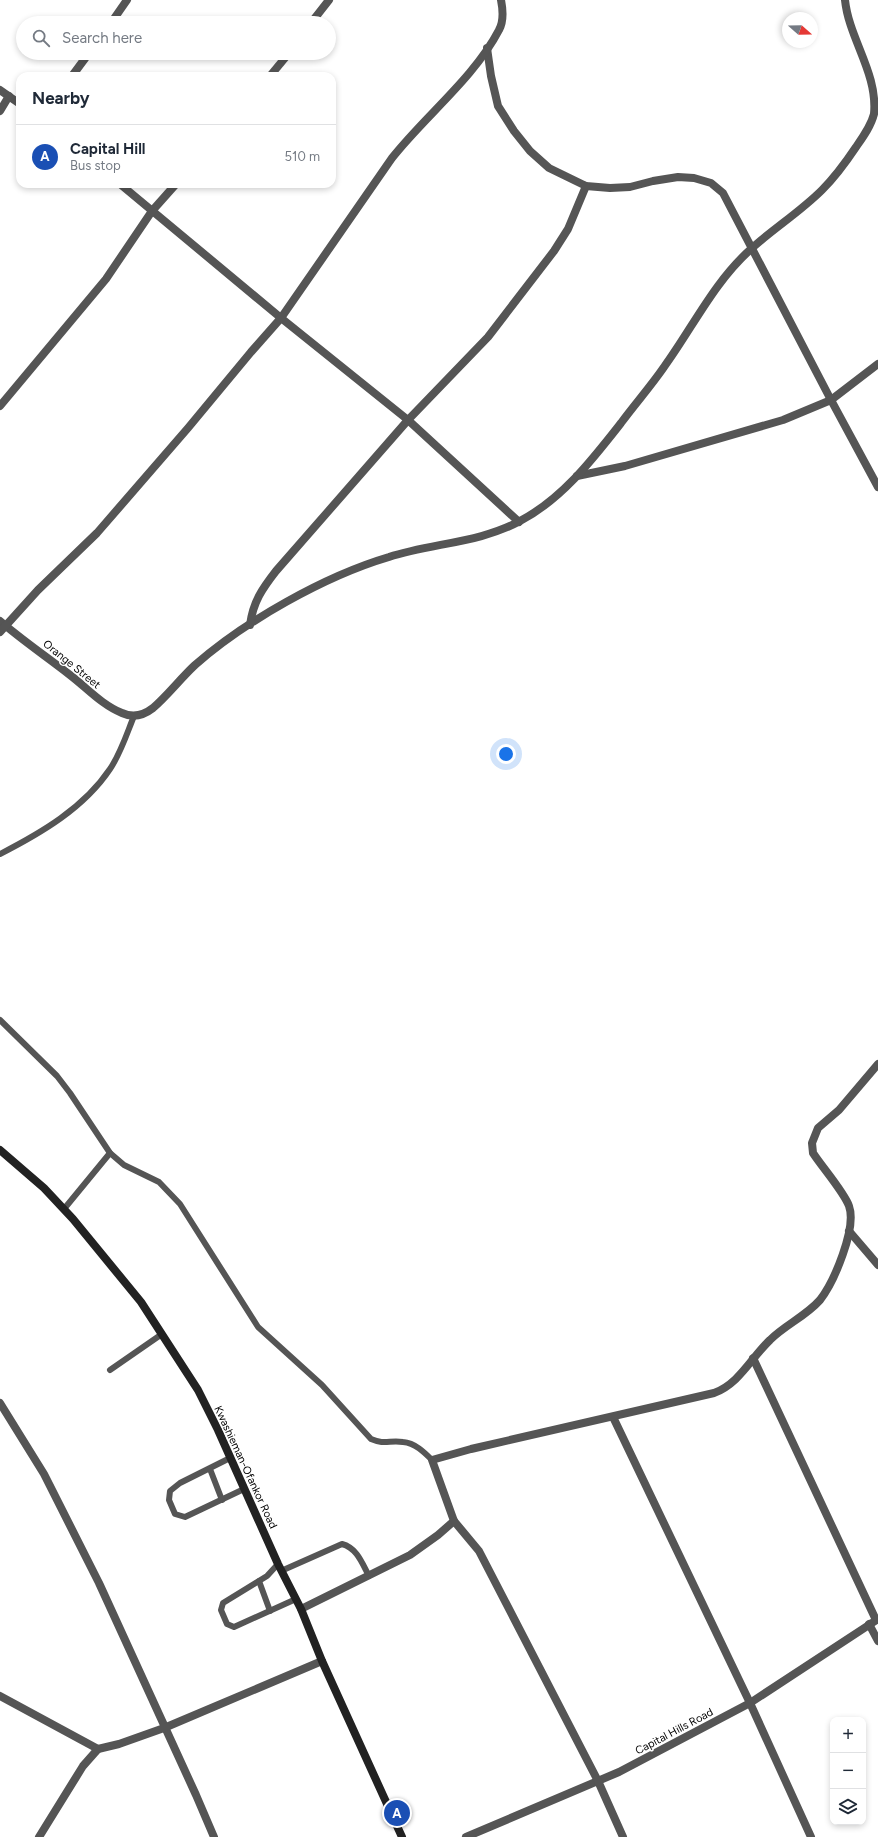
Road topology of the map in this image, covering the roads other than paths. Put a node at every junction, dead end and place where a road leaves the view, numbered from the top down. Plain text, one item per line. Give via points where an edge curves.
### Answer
1 (127, 0) edge
2 (328, 0) edge
3 (501, 0) edge
4 (845, 0) edge
5 (116, 16) edge
6 (317, 16) edge
7 (487, 48) junction
8 (84, 60) edge
9 (283, 60) edge
10 (75, 72) edge
11 (273, 72) edge
12 (0, 90) edge
13 (9, 96) junction
14 (16, 101) edge
15 (0, 110) edge
16 (586, 186) junction
17 (125, 188) edge
18 (172, 188) edge
19 (152, 211) junction
20 (752, 248) junction
21 (281, 318) junction
22 (878, 364) edge
23 (831, 400) junction
24 (0, 406) edge
25 (408, 420) junction
26 (577, 476) junction
27 (878, 487) edge
28 (519, 522) junction
29 (250, 625) junction
30 (2, 626) edge
31 (134, 716) junction
32 (0, 854) edge
33 (0, 1020) edge
34 (878, 1064) edge
35 (0, 1150) edge
36 (110, 1153) junction
37 (64, 1209) junction
38 (849, 1231) junction
39 (878, 1265) edge
40 (162, 1334) junction
41 (753, 1358) junction
42 (110, 1370) dead end
43 (0, 1403) edge
44 (613, 1417) junction
45 (230, 1458) junction
46 (432, 1460) junction
47 (210, 1469) junction
48 (244, 1489) junction
49 (222, 1500) junction
50 (454, 1521) junction
51 (280, 1568) junction
52 (369, 1576) junction
53 (259, 1581) junction
54 (296, 1599) junction
55 (301, 1609) junction
56 (270, 1611) junction
57 (875, 1621) edge
58 (878, 1641) edge
59 (322, 1661) junction
60 (0, 1696) edge
61 (750, 1703) junction
62 (164, 1728) junction
63 (98, 1749) junction
64 (598, 1781) junction
65 (39, 1837) edge
66 (214, 1837) edge
67 (402, 1837) edge
68 (466, 1837) edge
69 (623, 1837) edge
70 (811, 1837) edge

1 - 5 street
2 - 6 street
3 - 7 street via 504,12 500,29
4 - 20 street via 852,29 874,80 874,116 842,168 823,190
7 - 16 street via 498,106 514,131 530,151 549,168
7 - 21 street via 392,158
8 - 10 street
9 - 11 street
12 - 13 street
13 - 14 street
13 - 15 street
16 - 20 street via 630,187 678,178 694,178 711,183 723,193
16 - 25 street via 568,229 554,251 484,342
17 - 19 street
18 - 19 street
19 - 21 street
19 - 24 street via 106,279
20 - 23 street
20 - 26 street via 734,264 713,291 664,367
21 - 25 street
21 - 30 street via 97,533
22 - 23 street
23 - 26 street via 783,420 625,466
23 - 27 street
25 - 28 street
25 - 29 street via 261,590
26 - 28 street via 545,506
28 - 29 street via 495,532 389,557 315,587
29 - 31 street via 193,667 153,708
30 - 31 street, Orange Street via 111,708
31 - 32 lane via 122,747 101,781 61,819
33 - 36 lane via 57,1076
34 - 38 street via 839,1110 818,1128 812,1143 813,1153 849,1206
35 - 37 main road, Kwashieman-Ofankor Road
36 - 37 lane
36 - 46 lane via 124,1164 159,1182 171,1193 258,1326 322,1385 371,1439 380,1443 410,1444 418,1447
37 - 40 main road, Kwashieman-Ofankor Road via 142,1302
38 - 39 street
38 - 41 street via 838,1267 820,1300 772,1338
40 - 42 lane
40 - 45 main road, Kwashieman-Ofankor Road via 198,1390
41 - 44 street via 738,1378 723,1390
41 - 57 street
43 - 62 street via 44,1474 99,1583
44 - 46 street via 478,1447
44 - 61 street
45 - 47 lane
45 - 48 main road, Kwashieman-Ofankor Road
46 - 50 street
47 - 49 lane
47 - 49 lane via 180,1483 170,1491 169,1500 175,1514 185,1517
48 - 49 lane
48 - 51 main road, Kwashieman-Ofankor Road
50 - 52 street via 410,1555
50 - 64 street via 479,1550
51 - 52 lane via 342,1544 350,1546 356,1553
51 - 53 lane
51 - 54 main road, Kwashieman-Ofankor Road
52 - 55 street
53 - 56 lane
53 - 56 lane via 223,1603 221,1610 227,1624 234,1627
54 - 55 main road, Kwashieman-Ofankor Road
54 - 56 lane
55 - 59 main road, Kwashieman-Ofankor Road
57 - 58 street
57 - 61 street, Capital Hills Road
59 - 62 street
59 - 67 main road, Kwashieman-Ofankor Road
60 - 63 street
61 - 64 street, Capital Hills Road
61 - 70 street
62 - 63 street
62 - 66 street
63 - 65 street via 83,1766
64 - 68 street, Capital Hills Road
64 - 69 street

